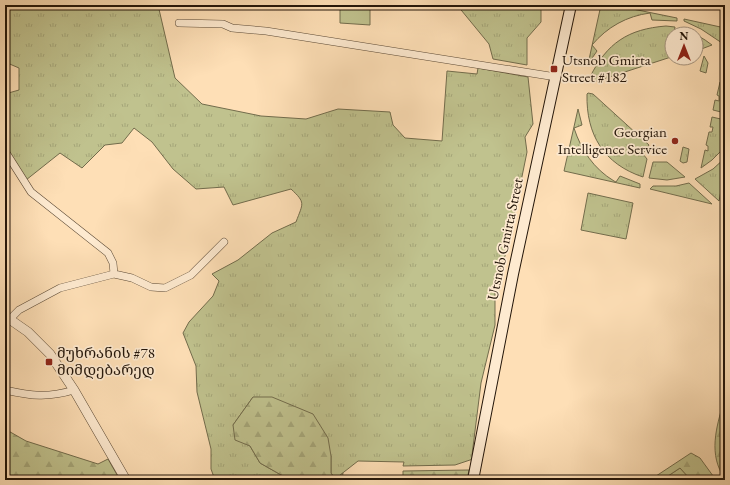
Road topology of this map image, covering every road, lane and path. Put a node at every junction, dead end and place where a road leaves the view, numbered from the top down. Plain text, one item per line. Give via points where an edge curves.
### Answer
1 (571, 5) edge
2 (179, 23) dead end
3 (556, 77) junction
4 (5, 151) edge
5 (224, 242) dead end
6 (114, 274) junction
7 (7, 317) edge
8 (5, 390) edge
9 (74, 390) junction
10 (126, 480) edge
11 (473, 480) edge

1 - 3 main road, Utsnob Gmirta Street
2 - 3 street via 223,24 232,28 266,31
3 - 11 main road, Utsnob Gmirta Street via 512,274
4 - 6 street via 31,192 108,253 113,263
5 - 6 street via 191,276 165,288 151,287 132,278
6 - 7 street via 60,288
7 - 9 street via 28,332 50,354
8 - 9 street via 32,396 61,394
9 - 10 street

